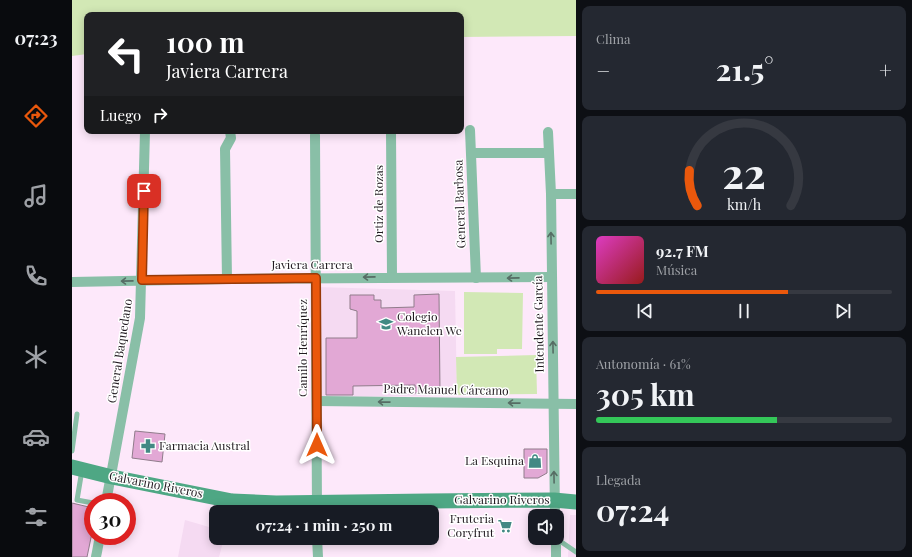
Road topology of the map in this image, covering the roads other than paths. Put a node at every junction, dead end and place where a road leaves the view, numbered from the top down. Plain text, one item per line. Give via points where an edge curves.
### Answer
1 (470, 130) dead end
2 (548, 132) dead end
3 (145, 134) edge
4 (230, 134) edge
5 (391, 134) edge
6 (315, 135) dead end
7 (471, 153) junction
8 (549, 153) junction
9 (551, 194) junction
10 (576, 194) edge
11 (392, 277) junction
12 (552, 277) junction
13 (227, 278) junction
14 (316, 278) junction
15 (476, 278) junction
16 (142, 280) junction
17 (72, 282) edge
18 (316, 401) junction
19 (553, 404) junction
20 (576, 404) edge
21 (77, 414) dead end
22 (72, 452) edge
23 (77, 468) edge
24 (112, 477) junction
25 (108, 493) edge
26 (554, 500) junction
27 (84, 501) edge
28 (575, 503) edge
29 (296, 505) edge
30 (317, 505) edge
31 (385, 505) edge
32 (555, 509) edge
33 (564, 544) edge
34 (98, 545) edge
35 (317, 545) edge
36 (556, 545) edge
37 (576, 552) edge
38 (96, 557) edge
39 (318, 557) edge
40 (556, 557) edge

1 - 7 street, General Barbosa
2 - 8 street, Intendente García
3 - 16 street, General Baquedano
4 - 13 street via 225,149
5 - 11 street, Ortiz de Rozas
6 - 14 street, Camilo Henríquez
7 - 8 street
7 - 15 street, General Barbosa
8 - 9 street, Intendente García
9 - 10 street
12 -> 9 street, Intendente García
11 -> 14 street, Javiera Carrera
11 - 15 street, Javiera Carrera
12 -> 15 street, Javiera Carrera
19 -> 12 street, Intendente García
13 - 14 street, Javiera Carrera
13 - 16 street, Javiera Carrera
14 - 18 street, Camilo Henríquez
16 -> 17 street, Javiera Carrera
16 - 24 street, General Baquedano via 140,318
19 -> 18 street, Padre Manuel Cárcamo
18 - 30 street, Camilo Henríquez
19 - 20 street, Padre Manuel Cárcamo
26 -> 19 street, Intendente García
21 - 22 lane
23 - 24 main road, Galvarino Riveros
23 - 27 lane via 77,500
24 - 25 street, General Baquedano
24 - 29 main road, Galvarino Riveros via 232,500
26 - 28 main road, Galvarino Riveros
26 - 31 main road, Galvarino Riveros
26 - 32 street, Intendente García
33 - 37 lane
34 - 38 street
35 - 39 street
36 - 40 street

